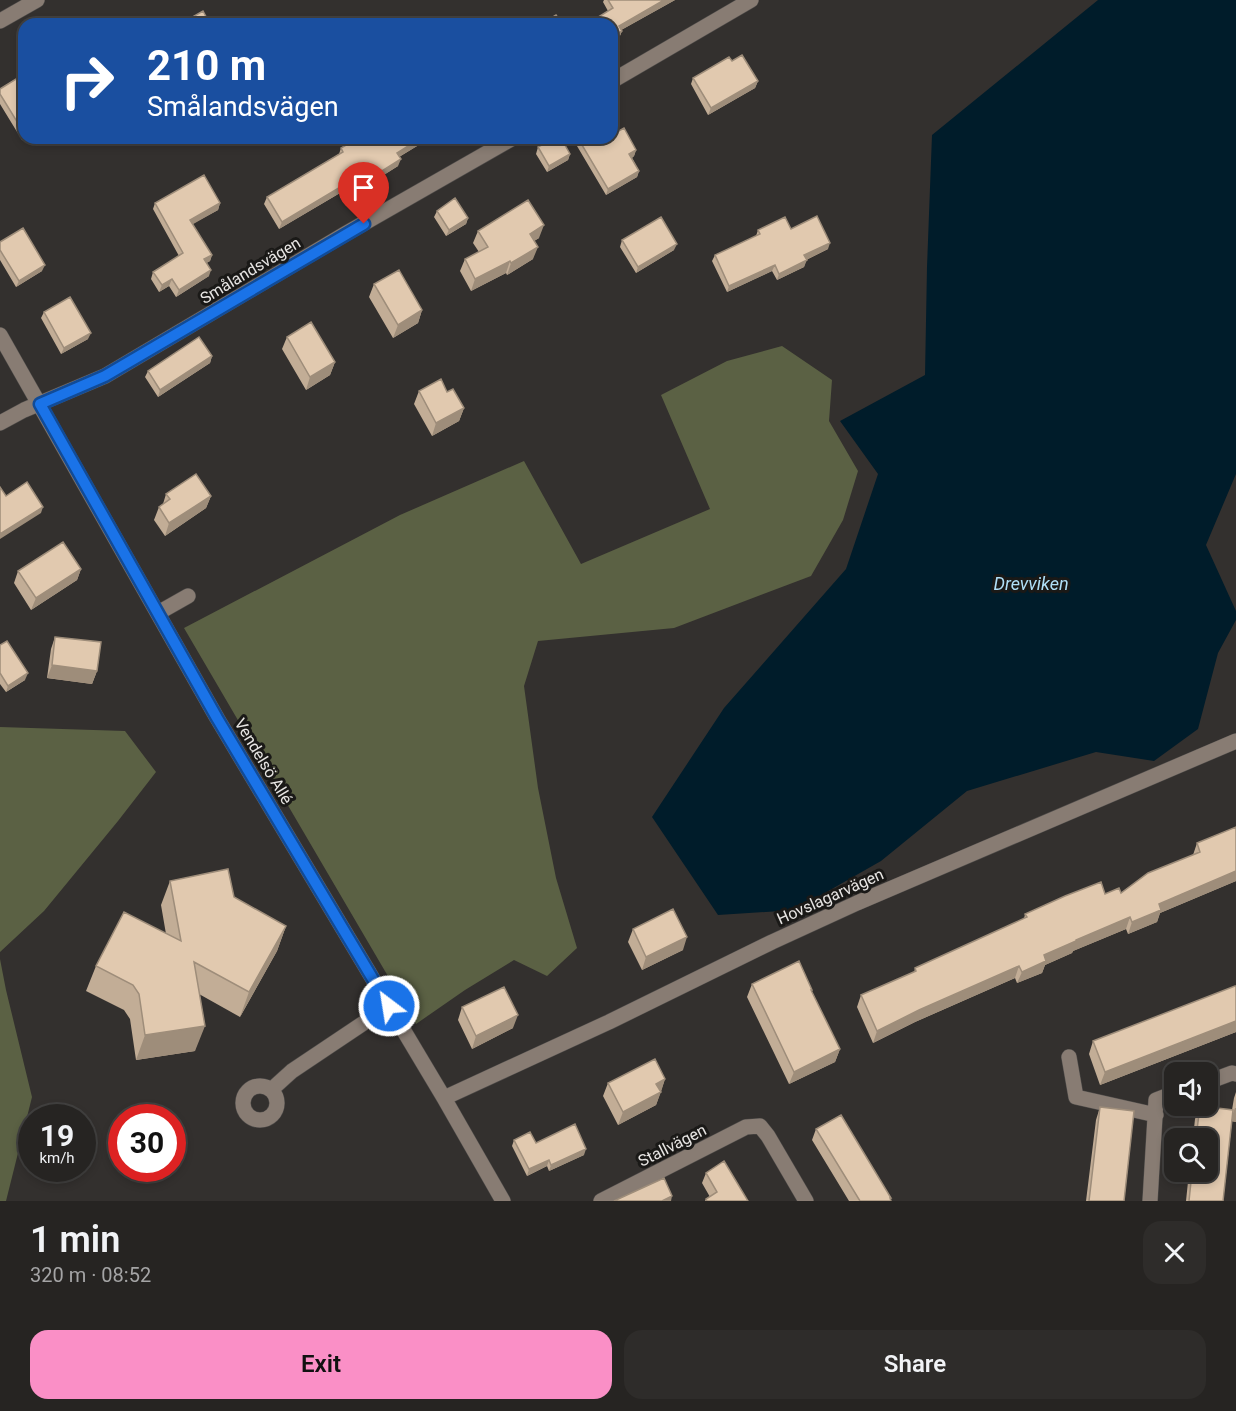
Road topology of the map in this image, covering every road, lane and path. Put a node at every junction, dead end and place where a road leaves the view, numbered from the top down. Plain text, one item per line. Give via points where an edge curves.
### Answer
1 (37, 0) edge
2 (751, 0) edge
3 (0, 21) edge
4 (618, 78) edge
5 (503, 144) edge
6 (0, 335) edge
7 (40, 404) junction
8 (0, 423) edge
9 (188, 596) dead end
10 (158, 613) junction
11 (1236, 741) edge
12 (389, 1006) junction
13 (1069, 1058) dead end
14 (1236, 1074) edge
15 (1218, 1078) edge
16 (271, 1090) dead end
17 (1164, 1097) edge
18 (444, 1098) junction
19 (1156, 1114) junction
20 (503, 1201) edge
21 (601, 1201) edge
22 (806, 1201) edge
23 (1150, 1201) edge

1 - 3 street
2 - 4 street
5 - 7 street, Smålandsvägen via 105,376
6 - 7 street, Vendelsö Allé
7 - 8 street, Smålandsvägen
7 - 10 street, Vendelsö Allé
9 - 10 street
10 - 12 street, Vendelsö Allé
11 - 18 street, Hovslagarvägen via 856,903
12 - 16 street via 292,1071
12 - 18 street, Vendelsö Allé
13 - 19 street via 1076,1097
14 - 15 street
17 - 19 street via 1156,1100
18 - 20 street, Vendelsö Allé
19 - 23 street
21 - 22 street, Stallvägen via 746,1127 760,1126

